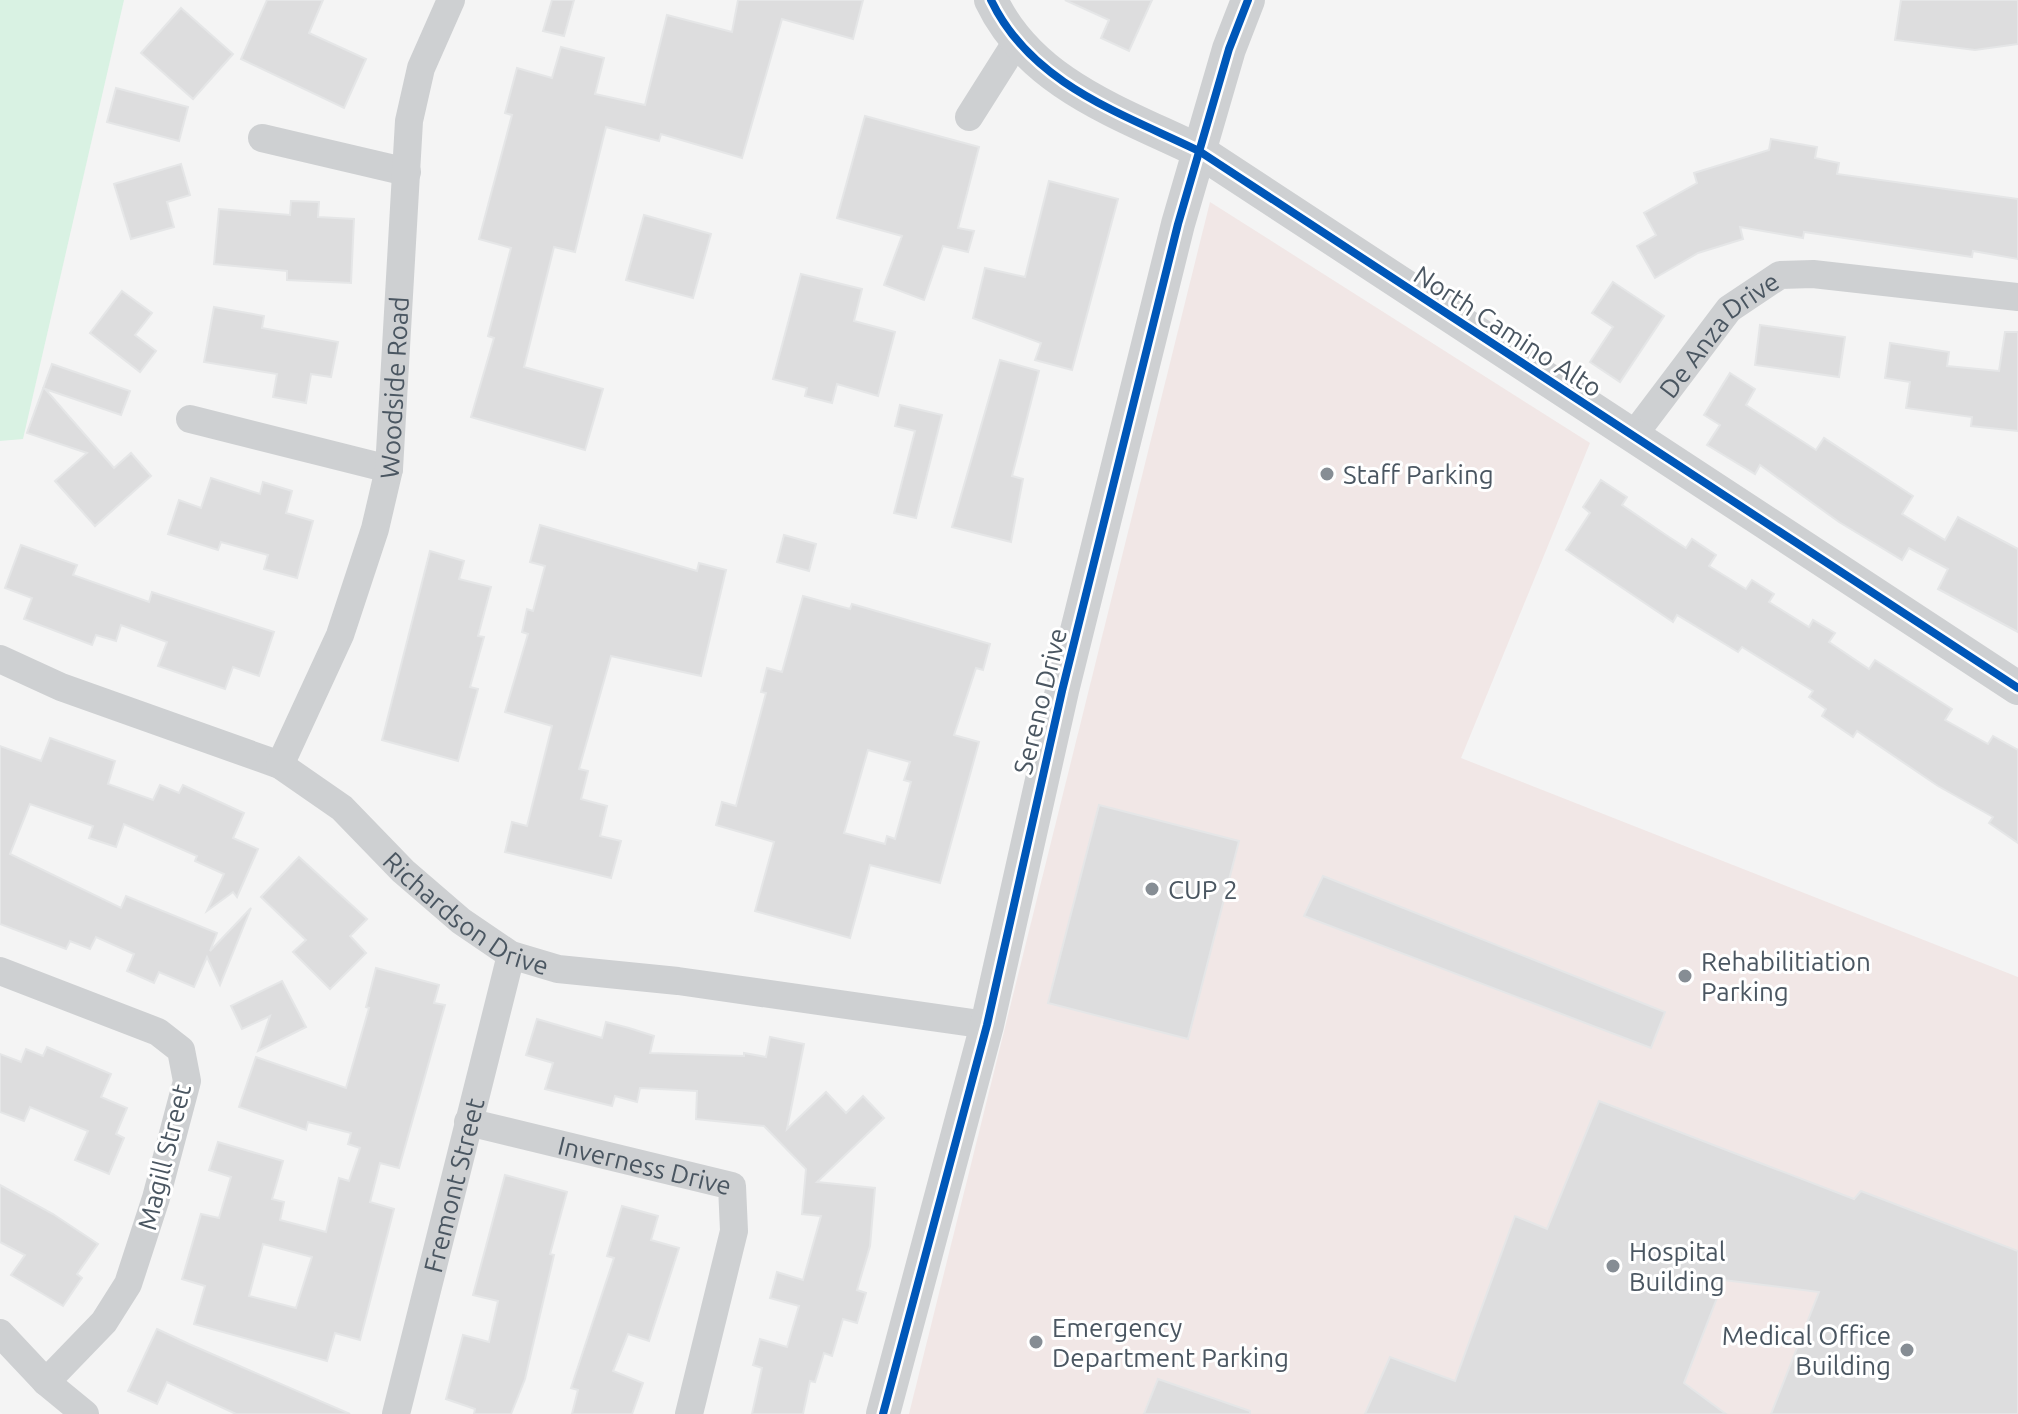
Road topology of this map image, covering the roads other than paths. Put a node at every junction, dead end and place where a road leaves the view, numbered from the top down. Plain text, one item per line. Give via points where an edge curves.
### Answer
1 (451, 0) edge
2 (991, 0) edge
3 (1248, 0) edge
4 (1017, 41) junction
5 (969, 117) dead end
6 (262, 138) dead end
7 (1199, 151) junction
8 (407, 172) junction
9 (2018, 297) edge
10 (190, 419) dead end
11 (1633, 436) junction
12 (389, 469) junction
13 (0, 659) edge
14 (2018, 688) edge
15 (280, 765) junction
16 (511, 955) junction
17 (0, 971) edge
18 (987, 1025) junction
19 (468, 1122) junction
20 (0, 1333) edge
21 (46, 1382) junction
22 (85, 1414) edge
23 (396, 1414) edge
24 (689, 1414) edge
25 (883, 1414) edge

1 - 8 street, Woodside Road via 421,68 409,121
2 - 4 street, North Camino Alto
3 - 7 street, Sereno Drive
4 - 5 street
4 - 7 street, North Camino Alto via 1068,87
6 - 8 street
7 - 11 street, North Camino Alto
7 - 18 street, Sereno Drive via 1062,691
8 - 12 street, Woodside Road
9 - 11 street, De Anza Drive via 1813,274 1780,275 1729,309
10 - 12 street
11 - 14 street, North Camino Alto
12 - 15 street, Woodside Road via 340,635
13 - 15 street, Richardson Drive via 61,687
15 - 16 street, Richardson Drive via 342,808 403,871
16 - 18 street, Richardson Drive via 558,969
16 - 19 street, Fremont Street
17 - 21 street, Magill Street via 158,1032 181,1050 187,1081 128,1284 104,1322
18 - 25 street, Sereno Drive
19 - 23 street, Fremont Street
19 - 24 street, Inverness Drive via 732,1186 734,1231
20 - 21 street
21 - 22 street

